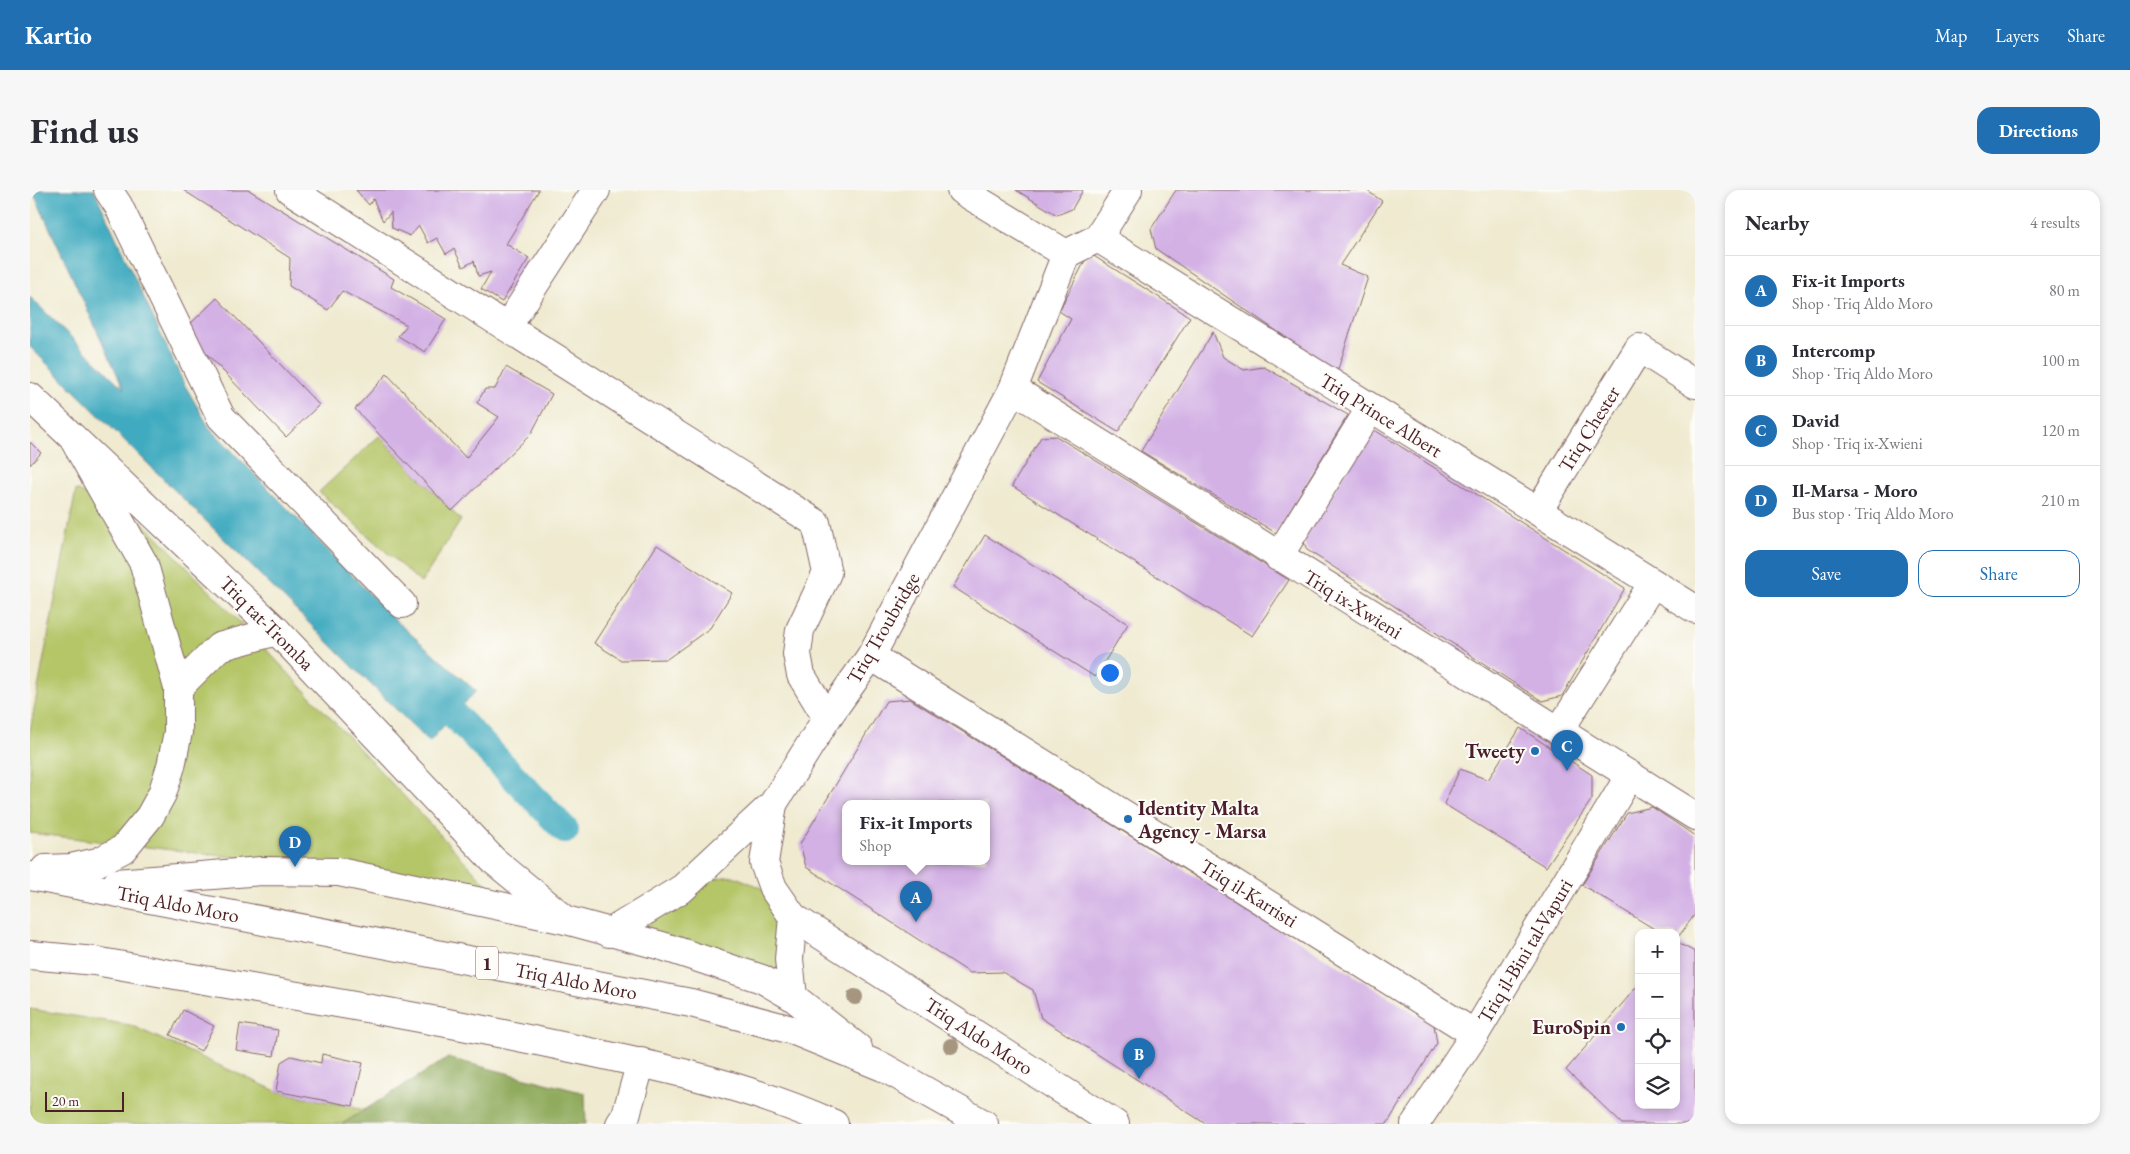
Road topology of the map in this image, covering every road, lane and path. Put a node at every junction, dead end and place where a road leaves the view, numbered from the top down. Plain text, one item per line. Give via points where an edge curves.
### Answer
1 (108, 190) edge
2 (290, 190) edge
3 (596, 190) edge
4 (1128, 190) edge
5 (965, 191) edge
6 (1098, 238) junction
7 (1066, 254) junction
8 (507, 327) junction
9 (1695, 384) edge
10 (1013, 389) junction
11 (33, 406) edge
12 (1370, 409) junction
13 (73, 438) junction
14 (1538, 510) junction
15 (1278, 557) junction
16 (1653, 583) junction
17 (402, 604) dead end
18 (1695, 609) edge
19 (276, 631) junction
20 (871, 656) junction
21 (178, 688) junction
22 (827, 718) junction
23 (1559, 731) junction
24 (1630, 775) junction
25 (773, 804) junction
26 (1695, 816) edge
27 (30, 870) edge
28 (30, 876) edge
29 (84, 886) junction
30 (793, 917) junction
31 (566, 920) junction
32 (609, 933) junction
33 (30, 955) edge
34 (793, 997) junction
35 (1475, 1034) junction
36 (641, 1062) junction
37 (883, 1067) junction
38 (620, 1124) edge
39 (834, 1124) edge
40 (984, 1124) edge
41 (1115, 1124) edge
42 (1415, 1124) edge

1 - 17 main road via 221,417
2 - 8 main road
3 - 8 main road
4 - 6 main road
5 - 7 main road
6 - 7 main road
6 - 12 main road, Triq Prince Albert
7 - 10 main road, Triq Troubridge
8 - 22 main road via 816,523 827,573 800,630 797,654 801,675
9 - 14 main road, Triq Chester via 1639,348
10 - 15 main road, Triq ix-Xwieni
10 - 20 main road, Triq Troubridge
11 - 13 main road, Triq tat-Tromba
12 - 14 main road, Triq Prince Albert
12 - 15 main road
13 - 19 main road, Triq tat-Tromba
13 - 21 main road via 144,564
14 - 16 main road, Triq Prince Albert
15 - 23 main road, Triq ix-Xwieni
16 - 18 main road, Triq Prince Albert
16 - 23 main road
19 - 21 main road via 219,647
19 - 31 main road, Triq tat-Tromba via 493,860
20 - 22 main road, Triq Troubridge
20 - 35 main road, Triq il-Karristi
21 - 27 main road via 178,732 162,794 123,849 98,862 71,868
22 - 25 main road, Triq Troubridge
23 - 24 main road, Triq ix-Xwieni
24 - 26 main road, Triq ix-Xwieni
24 - 35 main road, Triq il-Bini tal-Vapuri
25 - 30 main road, Triq Aldo Moro via 764,863 773,888
25 - 32 main road, Triq Troubridge via 683,888
28 - 29 main road, Triq Aldo Moro / 1
29 - 31 main road via 261,871 340,872
29 - 37 main road, Triq Aldo Moro / 1 via 691,1003 792,1030
30 - 34 main road via 789,959
30 - 41 main road, Triq Aldo Moro
31 - 32 main road
32 - 34 main road via 662,946 762,979
33 - 36 main road via 114,964 485,1029
34 - 37 main road
35 - 42 main road, Triq il-Bini tal-Vapuri
36 - 38 main road via 626,1115
36 - 39 main road via 734,1086 802,1109
37 - 40 main road, Triq Aldo Moro / 1

